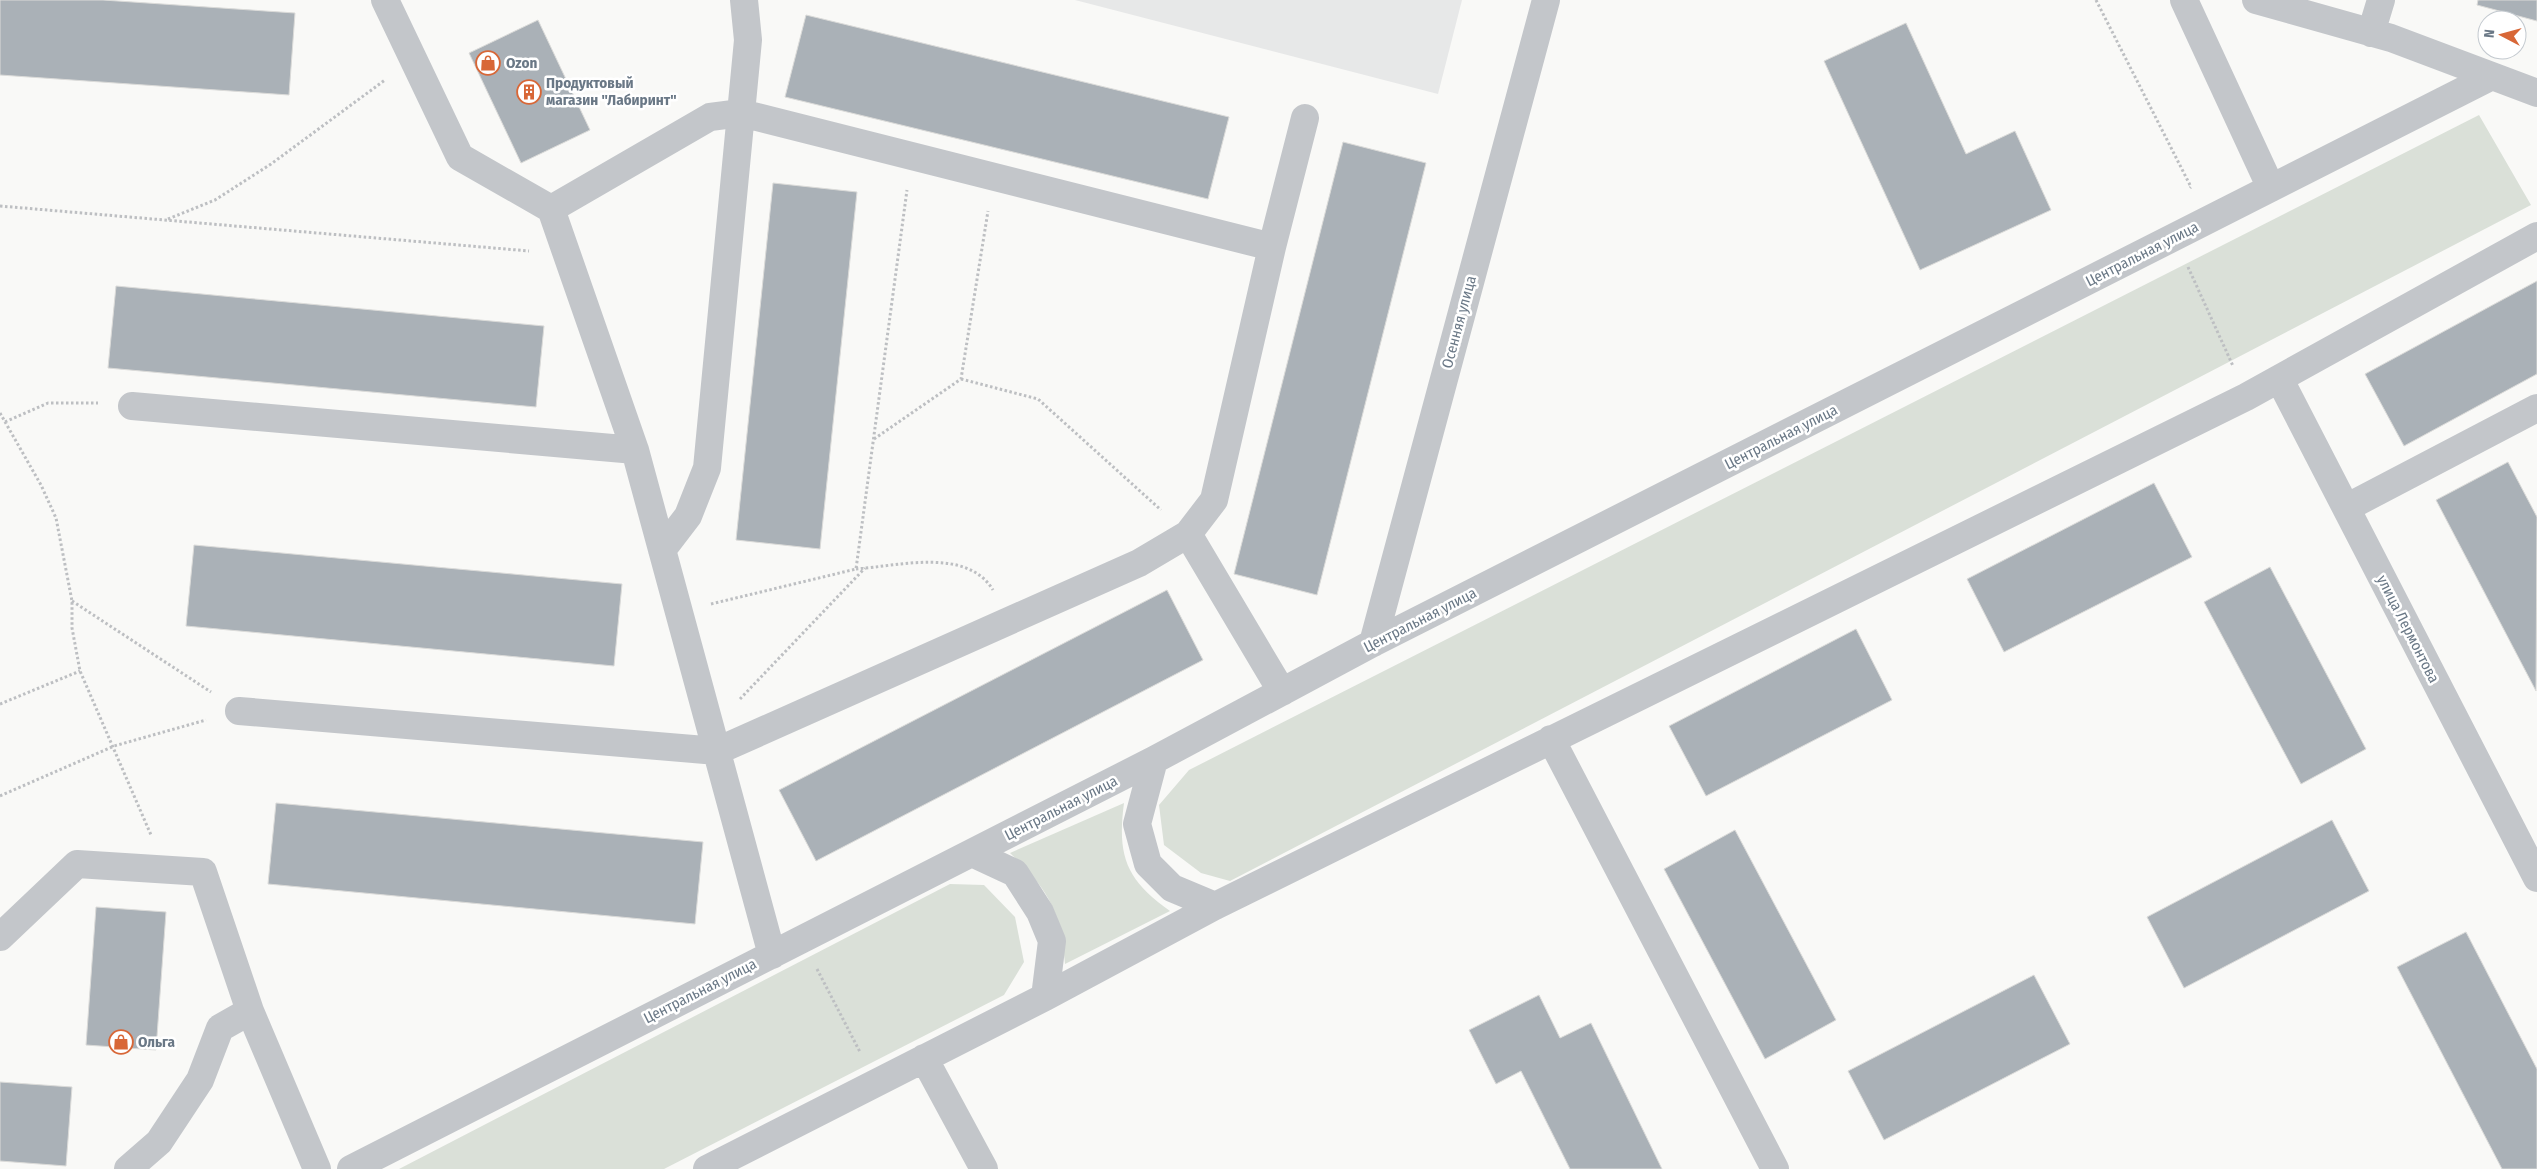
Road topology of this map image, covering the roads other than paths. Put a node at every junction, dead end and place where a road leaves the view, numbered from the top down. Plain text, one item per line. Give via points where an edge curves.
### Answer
1 (385, 0) edge
2 (744, 0) edge
3 (1546, 0) edge
4 (2184, 0) edge
5 (2256, 0) edge
6 (2381, 0) edge
7 (2371, 33) junction
8 (2492, 76) junction
9 (2537, 93) edge
10 (741, 113) junction
11 (1305, 118) dead end
12 (2271, 188) junction
13 (552, 209) junction
14 (2537, 236) edge
15 (1272, 247) junction
16 (2280, 380) junction
17 (132, 406) road end
18 (2537, 408) edge
19 (635, 450) junction
20 (2346, 508) junction
21 (1188, 534) junction
22 (662, 550) junction
23 (1373, 643) junction
24 (1282, 692) junction
25 (239, 711) road end
26 (714, 740) junction
27 (1551, 740) junction
28 (1154, 760) junction
29 (972, 853) junction
30 (2537, 878) edge
31 (1215, 906) junction
32 (0, 937) edge
33 (772, 955) junction
34 (1044, 997) junction
35 (250, 1011) junction
36 (924, 1058) junction
37 (128, 1169) edge
38 (317, 1169) edge
39 (351, 1169) edge
40 (707, 1169) edge
41 (984, 1169) edge
42 (1775, 1169) edge

1 - 13 street via 460,157
2 - 10 street via 748,40
3 - 23 street, Осенняя улица
4 - 12 street
5 - 7 street
6 - 7 street
7 - 8 street
8 - 9 street
8 - 12 street, Центральная улица
10 - 13 street via 710,117
10 - 15 street
10 - 22 street via 707,468 688,516
11 - 15 street
12 - 23 street, Центральная улица
13 - 19 street
14 - 16 street
15 - 21 street via 1214,500
16 - 20 street, улица Лермонтова
16 - 27 street
17 - 19 street
18 - 20 street
19 - 22 street
20 - 30 street, улица Лермонтова
21 - 24 street
21 - 26 street via 1139,562 1010,620
22 - 26 street
23 - 24 street, Центральная улица
24 - 28 street, Центральная улица
25 - 26 street
26 - 33 street
27 - 31 street
27 - 42 street
28 - 29 street, Центральная улица
28 - 31 street via 1137,824 1148,864 1172,888
29 - 33 street, Центральная улица
29 - 34 street via 1014,873 1040,912 1052,941
31 - 34 street
32 - 35 street via 77,864 203,872
33 - 39 street, Центральная улица
34 - 36 street
35 - 37 street via 220,1028 200,1080 159,1142
35 - 38 street
36 - 40 street
36 - 41 street

